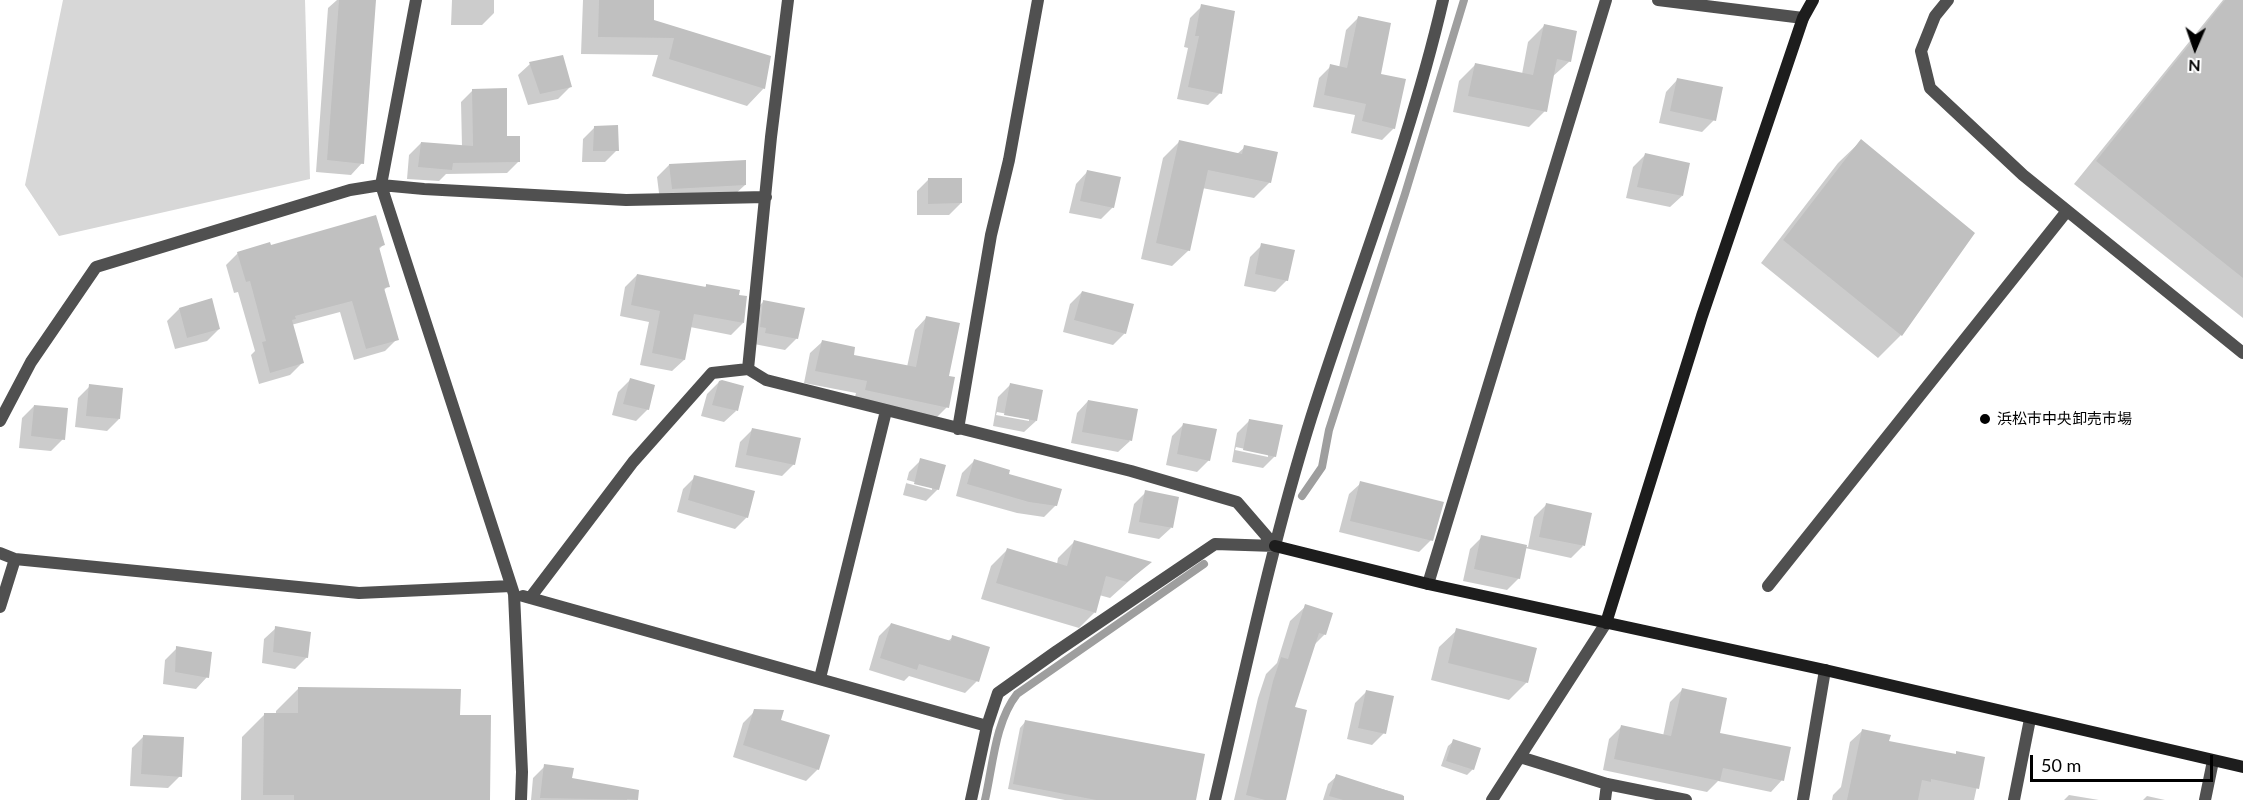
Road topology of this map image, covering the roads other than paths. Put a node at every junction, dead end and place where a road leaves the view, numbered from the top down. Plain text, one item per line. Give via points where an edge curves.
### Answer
1 (416, 0) edge
2 (788, 0) edge
3 (1038, 0) edge
4 (1443, 0) edge
5 (1606, 0) edge
6 (1658, 0) edge
7 (1813, 0) edge
8 (1948, 0) edge
9 (1803, 18) junction
10 (381, 184) junction
11 (766, 197) junction
12 (2067, 211) junction
13 (2243, 352) edge
14 (747, 369) junction
15 (886, 411) junction
16 (0, 421) edge
17 (958, 429) junction
18 (1275, 546) junction
19 (0, 554) edge
20 (15, 559) junction
21 (1428, 584) junction
22 (1768, 586) dead end
23 (513, 590) junction
24 (530, 598) junction
25 (0, 607) edge
26 (1606, 623) junction
27 (1825, 670) junction
28 (819, 678) junction
29 (2030, 719) junction
30 (987, 726) junction
31 (1520, 757) junction
32 (2213, 761) junction
33 (2243, 767) edge
34 (1607, 784) junction
35 (521, 800) edge
36 (972, 800) edge
37 (1215, 800) edge
38 (1492, 800) edge
39 (1605, 800) edge
40 (1686, 800) edge
41 (1803, 800) edge
42 (2014, 800) edge
43 (2205, 800) edge

1 - 10 street
2 - 11 street
3 - 17 street via 991,235
4 - 18 street via 1401,151 1311,418
5 - 21 street
6 - 9 street
7 - 9 street
8 - 12 street via 1935,16 1921,51 1930,88
9 - 26 street via 1702,316
10 - 11 street via 626,200
10 - 16 street via 96,267 31,362
10 - 23 street
11 - 14 street
12 - 13 street
12 - 22 street
14 - 15 street via 766,380
14 - 24 street via 711,373 633,462
15 - 17 street
15 - 28 street
17 - 18 street via 1131,471 1237,502
18 - 21 street
18 - 30 street via 1215,544 998,693
18 - 37 street
19 - 20 street
20 - 23 street via 359,593
20 - 25 street
21 - 26 street
23 - 24 street
23 - 35 street
24 - 28 street
26 - 27 street
26 - 31 street
27 - 29 street
27 - 41 street
28 - 30 street
29 - 32 street
29 - 42 street
30 - 36 street
31 - 34 street
31 - 38 street
32 - 33 street
32 - 43 street
34 - 39 street
34 - 40 street

